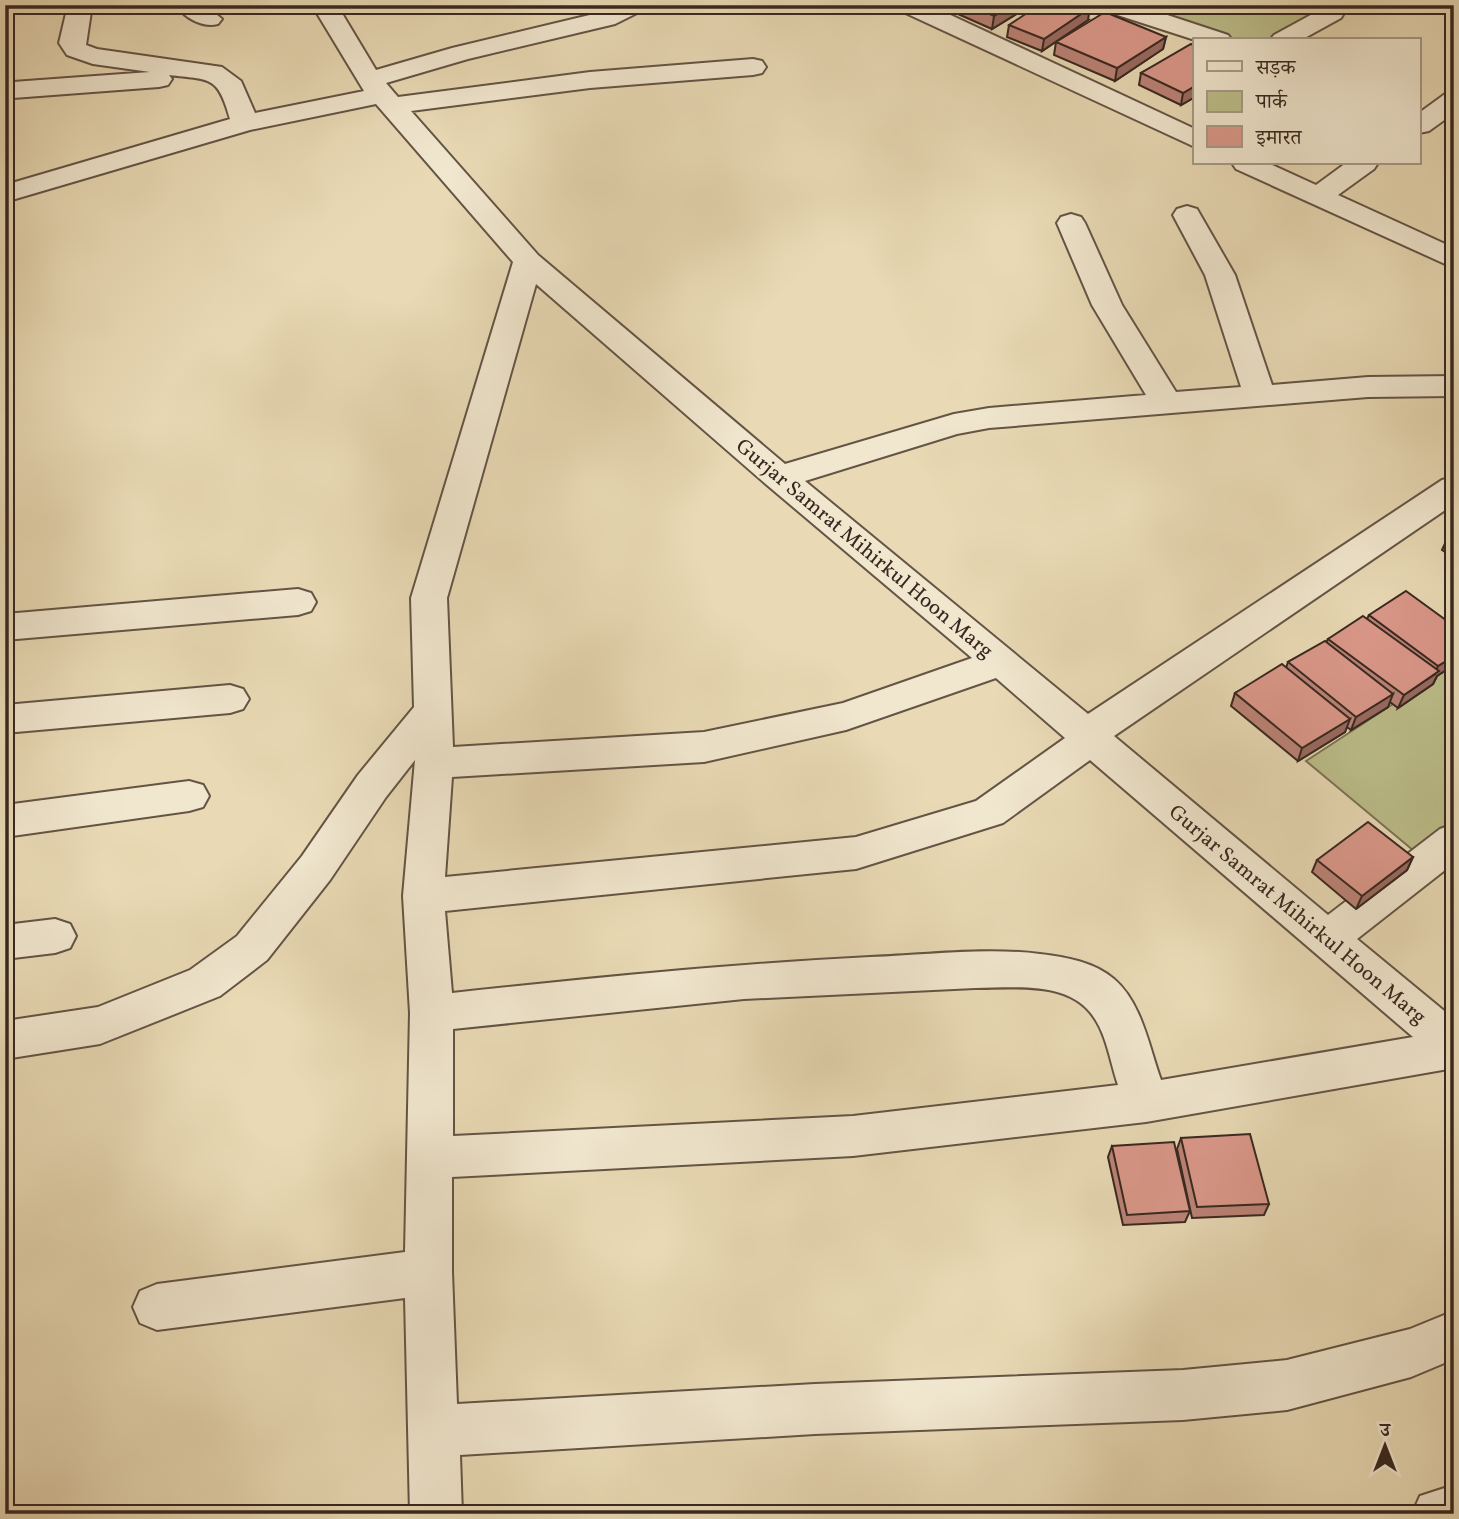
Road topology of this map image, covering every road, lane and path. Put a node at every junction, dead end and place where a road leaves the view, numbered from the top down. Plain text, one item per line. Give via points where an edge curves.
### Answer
1 (80, 5) edge
2 (324, 5) edge
3 (635, 5) edge
4 (908, 5) edge
5 (1111, 5) edge
6 (1327, 5) edge
7 (1213, 38) edge
8 (1287, 38) edge
9 (753, 67) dead end
10 (213, 73) junction
11 (13, 90) dead end
12 (381, 94) junction
13 (245, 123) junction
14 (1193, 138) edge
15 (1248, 164) edge
16 (1363, 164) edge
17 (5, 194) edge
18 (1318, 195) junction
19 (1187, 215) dead end
20 (1071, 223) dead end
21 (1454, 258) edge
22 (528, 261) junction
23 (1454, 386) edge
24 (1259, 395) junction
25 (1166, 402) junction
26 (779, 477) junction
27 (1454, 488) edge
28 (298, 602) dead end
29 (5, 627) edge
30 (1001, 662) junction
31 (230, 699) dead end
32 (432, 711) junction
33 (5, 719) edge
34 (1086, 735) junction
35 (434, 763) junction
36 (189, 796) dead end
37 (5, 821) edge
38 (1454, 840) edge
39 (423, 896) junction
40 (55, 936) dead end
41 (1326, 939) junction
42 (5, 942) edge
43 (432, 1013) junction
44 (5, 1041) edge
45 (1454, 1048) edge
46 (1146, 1102) junction
47 (428, 1158) junction
48 (428, 1272) junction
49 (157, 1307) dead end
50 (1454, 1335) edge
51 (433, 1432) junction
52 (1454, 1511) edge
53 (436, 1514) edge
54 (1438, 1514) edge

1 - 10 street via 72,43 76,50
2 - 12 street, Gurjar Samrat Mihirkul Hoon Marg
3 - 12 street via 606,19 461,53
4 - 14 street
5 - 7 street
6 - 8 street via 1332,13
9 - 12 street
10 - 11 street
10 - 13 street via 234,87
12 - 13 street
12 - 22 street, Gurjar Samrat Mihirkul Hoon Marg
13 - 17 street
15 - 18 street
16 - 18 street
18 - 21 street
19 - 24 street via 1220,275
20 - 25 street via 1107,305
22 - 26 street, Gurjar Samrat Mihirkul Hoon Marg
22 - 32 street via 429,598
23 - 24 street
24 - 25 street
25 - 26 street via 954,424
26 - 30 street, Gurjar Samrat Mihirkul Hoon Marg
27 - 34 street
28 - 29 street
30 - 34 street, Gurjar Samrat Mihirkul Hoon Marg
30 - 35 street via 846,716 704,747
31 - 33 street
32 - 35 street
32 - 44 street via 252,948 205,982 100,1026
34 - 39 street via 1087,742 989,812 856,853
34 - 41 street, Gurjar Samrat Mihirkul Hoon Marg
35 - 39 street
36 - 37 street
38 - 41 street
39 - 43 street
40 - 42 street
41 - 45 street, Gurjar Samrat Mihirkul Hoon Marg
43 - 46 street via 744,981 1037,971 1074,977 1099,992 1115,1011
43 - 47 street
45 - 46 street
46 - 47 street via 853,1136
47 - 48 street
48 - 49 street
48 - 51 street
50 - 51 street via 1411,1353 1287,1385
51 - 53 street
52 - 54 street

